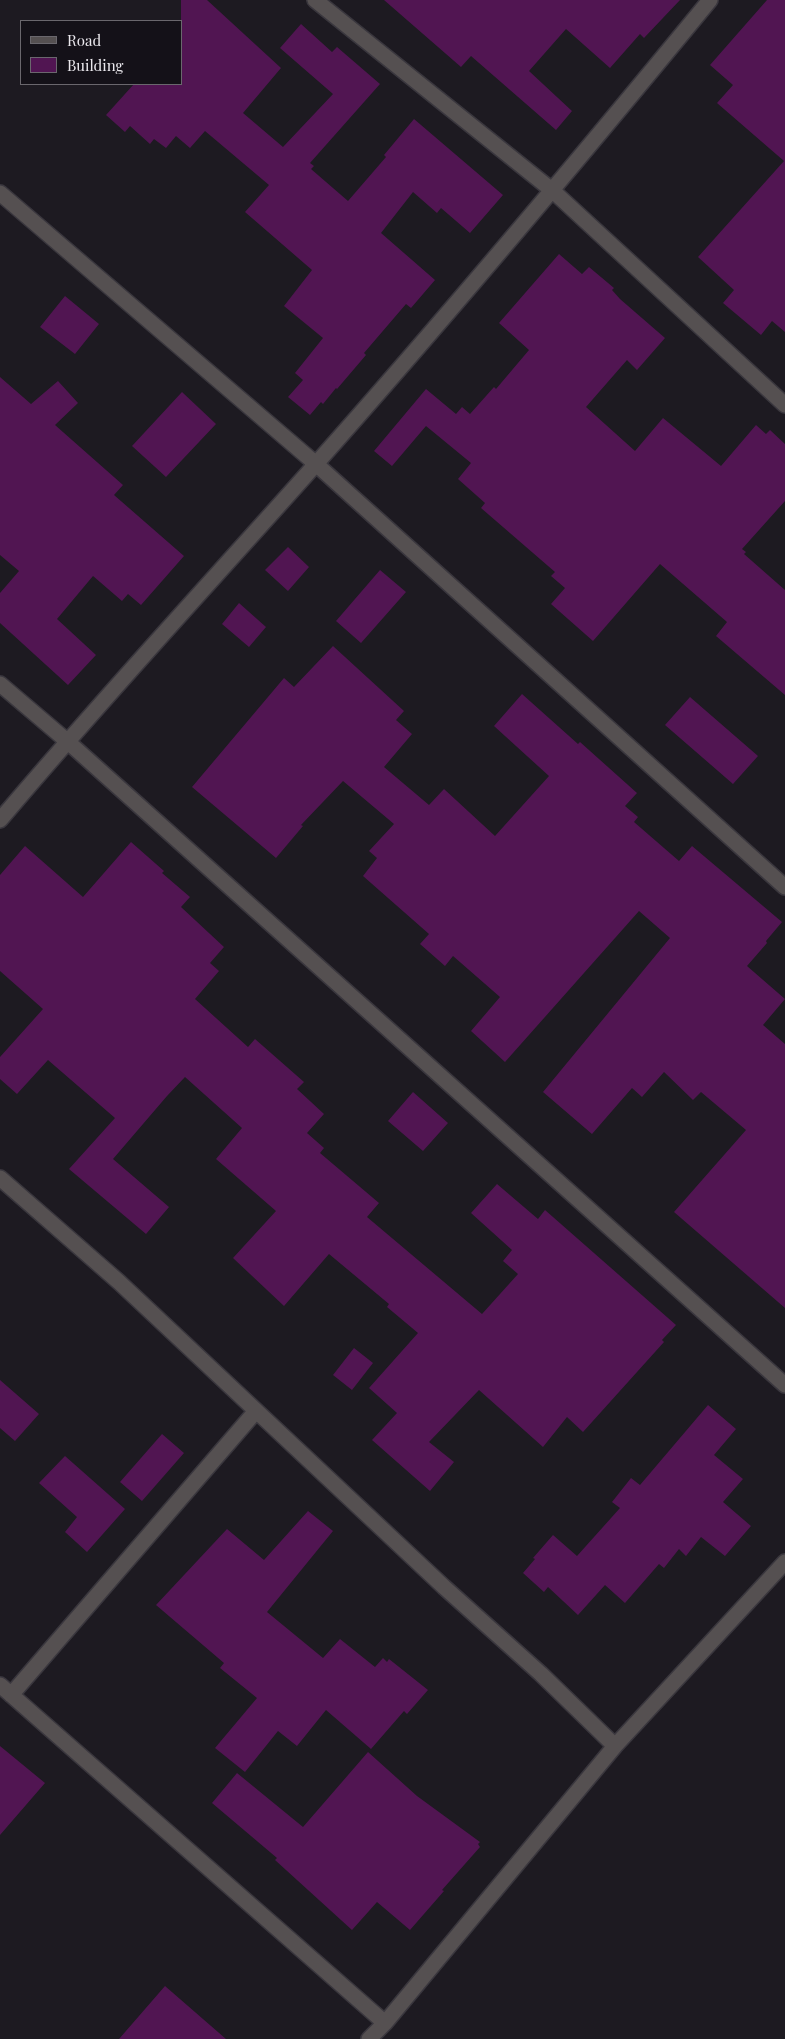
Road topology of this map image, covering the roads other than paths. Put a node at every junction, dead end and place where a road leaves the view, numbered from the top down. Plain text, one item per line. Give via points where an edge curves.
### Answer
1 (315, 0) edge
2 (710, 0) edge
3 (553, 191) junction
4 (0, 193) edge
5 (785, 405) edge
6 (316, 464) junction
7 (0, 684) edge
8 (67, 740) junction
9 (0, 820) edge
10 (785, 887) edge
11 (0, 1178) edge
12 (785, 1385) edge
13 (256, 1411) junction
14 (785, 1562) edge
15 (5, 1690) edge
16 (615, 1746) junction
17 (385, 2022) junction
18 (369, 2039) edge

1 - 3 street
2 - 3 street
3 - 5 street
3 - 6 street
4 - 6 street
6 - 8 street
6 - 10 street
7 - 8 street
8 - 9 street
8 - 12 street
11 - 13 street via 119,1282
13 - 15 street
13 - 16 street
14 - 16 street
15 - 17 street
16 - 17 street
17 - 18 street

